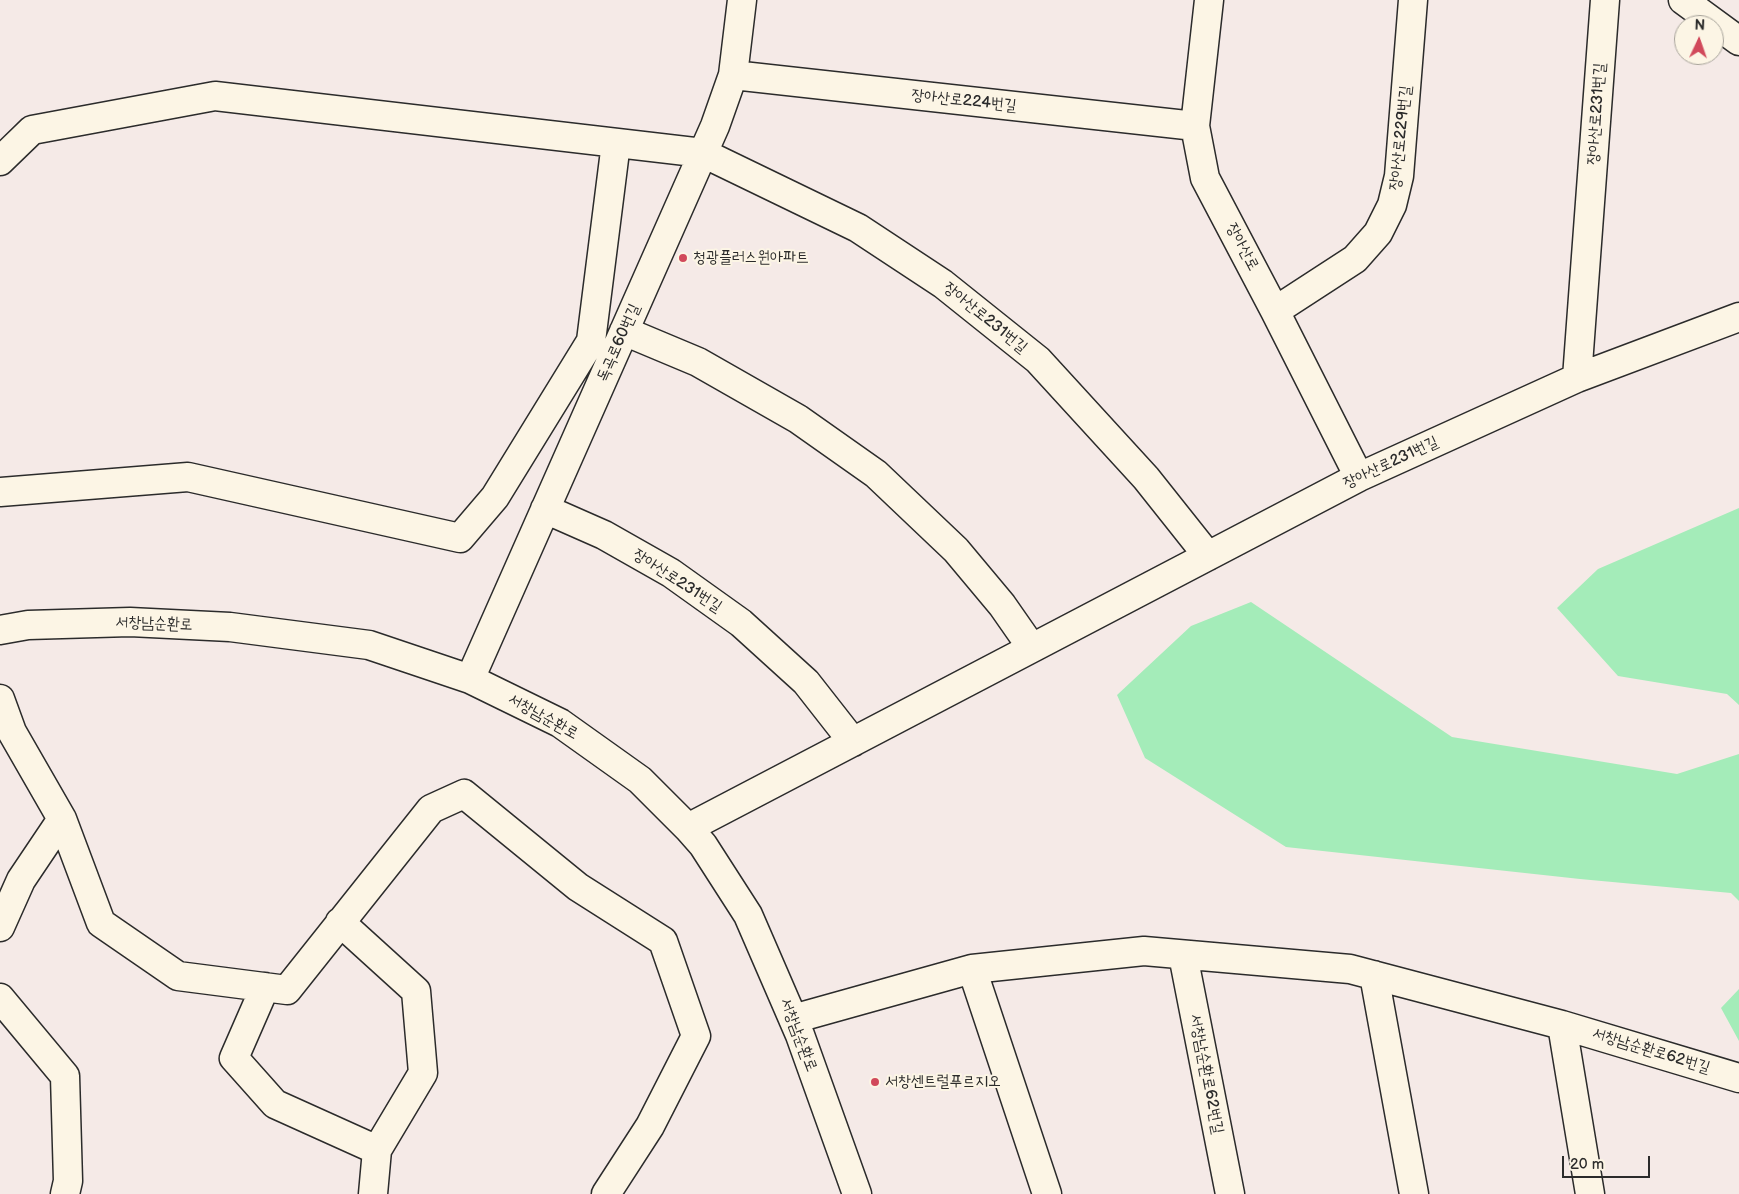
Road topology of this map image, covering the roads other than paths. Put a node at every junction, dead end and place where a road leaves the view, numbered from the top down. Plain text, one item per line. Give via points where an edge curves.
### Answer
1 (742, 0) edge
2 (1208, 0) edge
3 (1413, 0) edge
4 (1605, 0) edge
5 (1684, 0) edge
6 (1739, 41) edge
7 (733, 76) junction
8 (1195, 126) junction
9 (616, 143) junction
10 (703, 153) junction
11 (0, 161) edge
12 (1275, 311) junction
13 (1739, 317) edge
14 (624, 331) junction
15 (1577, 378) junction
16 (1359, 477) junction
17 (0, 492) edge
18 (545, 509) junction
19 (1208, 556) junction
20 (0, 630) edge
21 (1032, 648) junction
22 (470, 679) junction
23 (0, 699) edge
24 (853, 742) junction
25 (62, 819) junction
26 (688, 828) junction
27 (340, 922) junction
28 (0, 927) edge
29 (1183, 954) junction
30 (972, 969) junction
31 (1374, 975) junction
32 (265, 987) junction
33 (0, 998) edge
34 (793, 1019) junction
35 (1562, 1024) junction
36 (1739, 1078) edge
37 (377, 1150) junction
38 (65, 1194) edge
39 (373, 1194) edge
40 (606, 1194) edge
41 (857, 1194) edge
42 (1046, 1194) edge
43 (1230, 1194) edge
44 (1414, 1194) edge
45 (1590, 1194) edge

1 - 7 street, 독곡로60번길
2 - 8 street, 장아산로
3 - 12 street, 장아산로229번길 via 1399,176 1392,205 1378,233 1355,259
4 - 15 street, 장아산로231번길
5 - 6 street
7 - 8 street, 장아산로224번길
7 - 10 street, 독곡로60번길
8 - 12 street, 장아산로 via 1205,178
9 - 10 street, 장아산로231번길
9 - 11 street, 장아산로231번길 via 215,96 32,130
9 - 17 street via 591,342 495,496 460,538 188,477
10 - 14 street, 독곡로60번길
10 - 19 street, 장아산로231번길 via 858,228 943,284 1038,360 1146,478
12 - 16 street, 장아산로
13 - 15 street, 장아산로231번길
14 - 18 street, 독곡로60번길
14 - 21 street via 698,362 798,420 876,474 956,550 1002,605
15 - 16 street, 장아산로231번길
16 - 19 street, 장아산로231번길
18 - 22 street, 독곡로60번길
18 - 24 street, 장아산로231번길 via 604,535 671,573 742,623 806,682
19 - 21 street, 장아산로231번길
20 - 22 street, 서창남순환로 via 28,625 130,622 230,627 369,645
21 - 24 street, 장아산로231번길
22 - 26 street, 서창남순환로 via 560,723 640,780
23 - 25 street via 12,732
24 - 26 street, 장아산로231번길
25 - 28 street via 20,880
25 - 32 street via 101,923 178,976
26 - 34 street, 서창남순환로 via 704,845 748,915
27 - 32 street via 287,990
27 - 37 street via 416,991 422,1073
27 - 40 street via 431,808 464,794 578,887 663,941 696,1036 650,1126
29 - 30 street, 서창남순환로62번길 via 1144,950
29 - 31 street, 서창남순환로62번길 via 1350,969
29 - 43 street, 서창남순환로62번길
30 - 34 street, 서창남순환로62번길
30 - 42 street
31 - 35 street, 서창남순환로62번길
31 - 44 street
32 - 37 street via 234,1058 275,1104
33 - 38 street via 65,1076 68,1181
34 - 41 street, 서창남순환로
35 - 36 street, 서창남순환로62번길
35 - 45 street, 서창남순환로62번길
37 - 39 street

